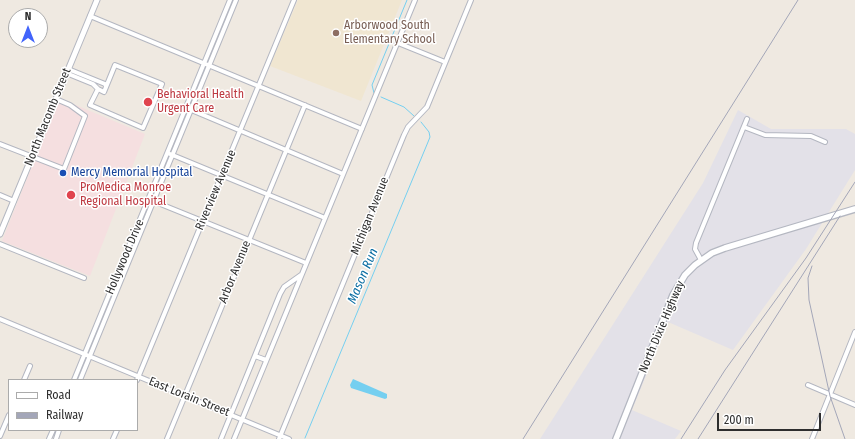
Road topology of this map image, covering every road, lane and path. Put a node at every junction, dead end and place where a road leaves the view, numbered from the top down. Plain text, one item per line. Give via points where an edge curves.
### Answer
1 (97, 0) edge
2 (230, 0) edge
3 (236, 0) edge
4 (294, 0) edge
5 (415, 0) edge
6 (471, 0) edge
7 (90, 16) junction
8 (398, 43) junction
9 (445, 62) junction
10 (204, 63) junction
11 (209, 65) junction
12 (67, 71) junction
13 (259, 85) junction
14 (106, 86) junction
15 (98, 89) junction
16 (56, 99) junction
17 (305, 105) junction
18 (188, 109) junction
19 (747, 119) dead end
20 (744, 127) junction
21 (362, 129) junction
22 (241, 131) junction
23 (825, 142) dead end
24 (0, 144) edge
25 (287, 151) junction
26 (167, 153) junction
27 (172, 155) junction
28 (32, 157) junction
29 (343, 174) junction
30 (222, 177) junction
31 (0, 195) edge
32 (268, 195) junction
33 (149, 199) junction
34 (14, 201) junction
35 (154, 201) junction
36 (855, 209) edge
37 (325, 218) junction
38 (203, 221) junction
39 (0, 234) edge
40 (248, 239) junction
41 (0, 244) edge
42 (701, 260) junction
43 (306, 263) junction
44 (302, 275) junction
45 (84, 278) dead end
46 (284, 287) junction
47 (295, 289) junction
48 (0, 319) edge
49 (855, 332) edge
50 (85, 353) junction
51 (90, 355) junction
52 (255, 356) junction
53 (266, 360) junction
54 (30, 366) dead end
55 (138, 378) edge
56 (24, 379) edge
57 (74, 379) edge
58 (80, 379) edge
59 (808, 384) dead end
60 (184, 394) junction
61 (830, 396) junction
62 (855, 405) edge
63 (231, 414) junction
64 (8, 417) edge
65 (243, 419) junction
66 (0, 436) edge
67 (280, 437) edge
68 (167, 439) edge
69 (221, 439) edge
70 (234, 439) edge
71 (289, 439) edge
72 (616, 439) edge
73 (812, 439) edge

1 - 7 street, North Macomb Street
2 - 10 street, Hollywood Drive
3 - 11 street, Hollywood Drive
4 - 13 street, Riverview Avenue
5 - 8 street
6 - 9 street, Michigan Avenue
7 - 10 street
7 - 12 street, North Macomb Street
8 - 9 street
8 - 21 street
9 - 67 street, Michigan Avenue via 427,107 404,135
10 - 11 street
10 - 18 street, Hollywood Drive
11 - 13 street
11 - 18 street, Hollywood Drive
12 - 14 street
12 - 15 street
12 - 16 street, North Macomb Street
13 - 17 street
13 - 22 street, Riverview Avenue
14 - 15 street via 104,92
14 - 15 street via 115,65 162,84 143,128 90,105
16 - 28 street, North Macomb Street
16 - 28 street via 85,116 64,170
17 - 21 street
17 - 25 street, Arbor Avenue
18 - 22 street
18 - 26 street, Hollywood Drive
18 - 27 street, Hollywood Drive
19 - 20 street
20 - 23 street via 765,135 811,136
20 - 42 street via 696,243
21 - 29 street
22 - 25 street
22 - 30 street, Riverview Avenue
24 - 28 street
25 - 29 street
25 - 32 street, Arbor Avenue
26 - 27 street
26 - 33 street, Hollywood Drive
27 - 30 street
27 - 35 street, Hollywood Drive
28 - 34 street, North Macomb Street
29 - 37 street
30 - 32 street
30 - 38 street, Riverview Avenue
31 - 34 street
32 - 37 street
32 - 40 street, Arbor Avenue
33 - 35 street
33 - 50 street, Hollywood Drive
34 - 39 street, North Macomb Street
35 - 38 street
35 - 51 street, Hollywood Drive
36 - 42 main road, North Dixie Highway via 725,248
37 - 43 street
38 - 40 street
38 - 55 street, Riverview Avenue
40 - 43 street
40 - 60 street, Arbor Avenue
41 - 45 street
42 - 72 main road, North Dixie Highway via 685,275 674,295
43 - 44 street
44 - 46 street
44 - 47 street
46 - 47 street
46 - 52 street
47 - 53 street
48 - 50 street, East Lorain Street
49 - 61 street
50 - 51 street, East Lorain Street
50 - 57 street, Hollywood Drive
51 - 55 street, East Lorain Street
51 - 58 street, Hollywood Drive
52 - 53 street
52 - 63 street
53 - 65 street
54 - 56 street
55 - 60 street, East Lorain Street
59 - 61 street
60 - 63 street, East Lorain Street
60 - 68 street, Arbor Avenue
61 - 62 street
61 - 73 street
63 - 65 street, East Lorain Street
63 - 69 street
64 - 66 street
65 - 67 street, East Lorain Street
65 - 70 street
67 - 71 street, East Lorain Street

